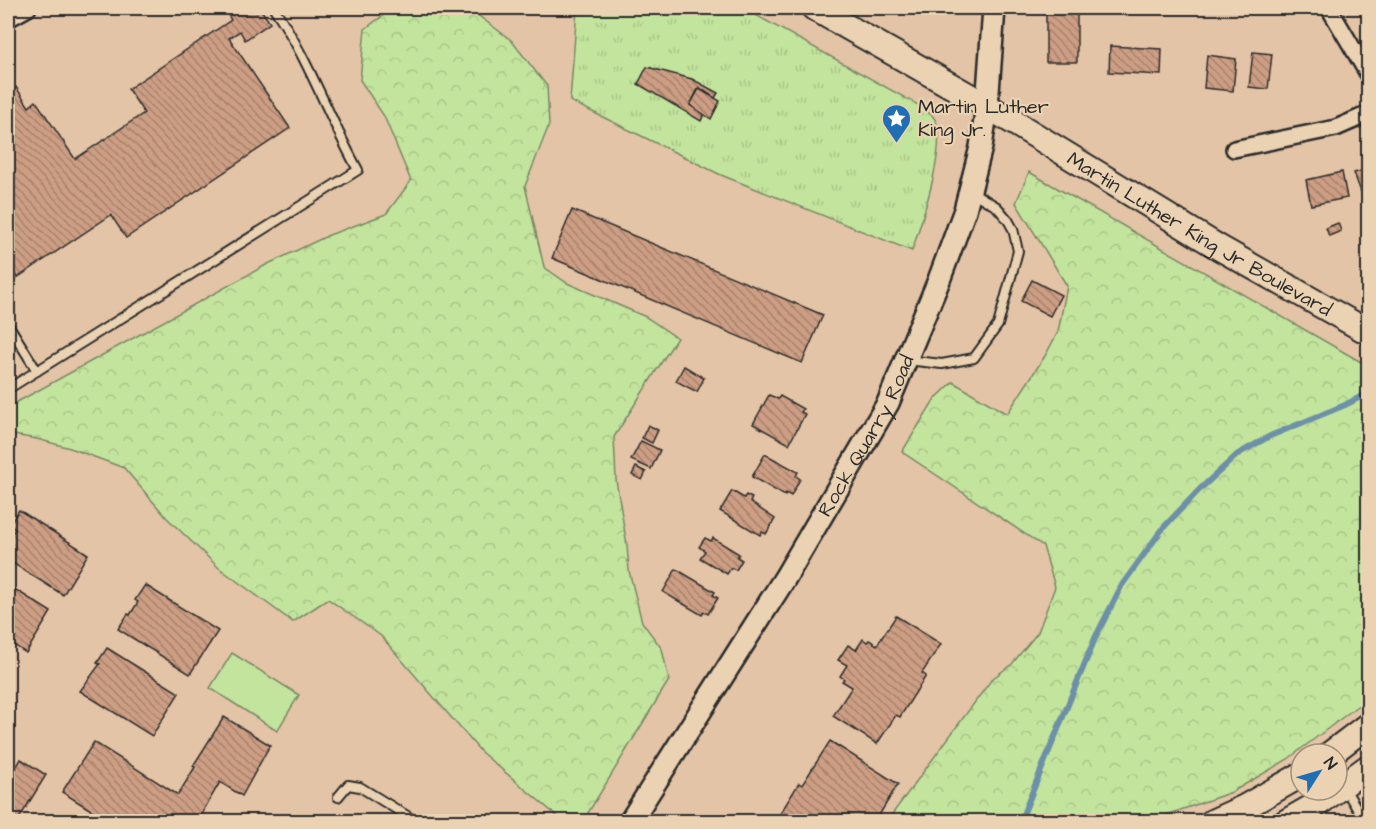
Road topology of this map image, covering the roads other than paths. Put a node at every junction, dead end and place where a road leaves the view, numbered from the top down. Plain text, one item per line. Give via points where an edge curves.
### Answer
1 (28, 8) edge
2 (274, 8) edge
3 (814, 8) edge
4 (994, 8) edge
5 (1329, 8) edge
6 (8, 19) edge
7 (1368, 74) edge
8 (987, 106) junction
9 (1368, 114) edge
10 (1234, 149) dead end
11 (970, 190) junction
12 (8, 324) edge
13 (1368, 332) edge
14 (906, 360) junction
15 (38, 371) junction
16 (8, 389) edge
17 (1368, 725) edge
18 (1346, 742) edge
19 (1368, 766) edge
20 (1289, 782) edge
21 (1349, 782) edge
22 (1349, 795) edge
23 (338, 797) dead end
24 (1320, 802) edge
25 (417, 822) edge
26 (630, 822) edge
27 (1212, 822) edge
28 (1286, 822) edge
29 (1365, 822) edge

1 - 6 street
2 - 15 lane via 294,37 358,170
3 - 8 main road, Martin Luther King Jr Boulevard
4 - 8 main road, Rock Quarry Road
5 - 7 street
8 - 11 main road, Rock Quarry Road
8 - 13 main road, Martin Luther King Jr Boulevard via 1218,247
9 - 10 street via 1336,128
11 - 14 main road, Rock Quarry Road
11 - 14 lane via 996,207 1013,229 1016,240 1018,251 999,325 974,358 942,364
12 - 15 lane
14 - 26 main road, Rock Quarry Road via 888,403 791,568
15 - 16 lane
17 - 18 main road
19 - 21 main road
20 - 27 main road
22 - 29 lane
23 - 25 lane via 348,785 360,787
24 - 28 main road

